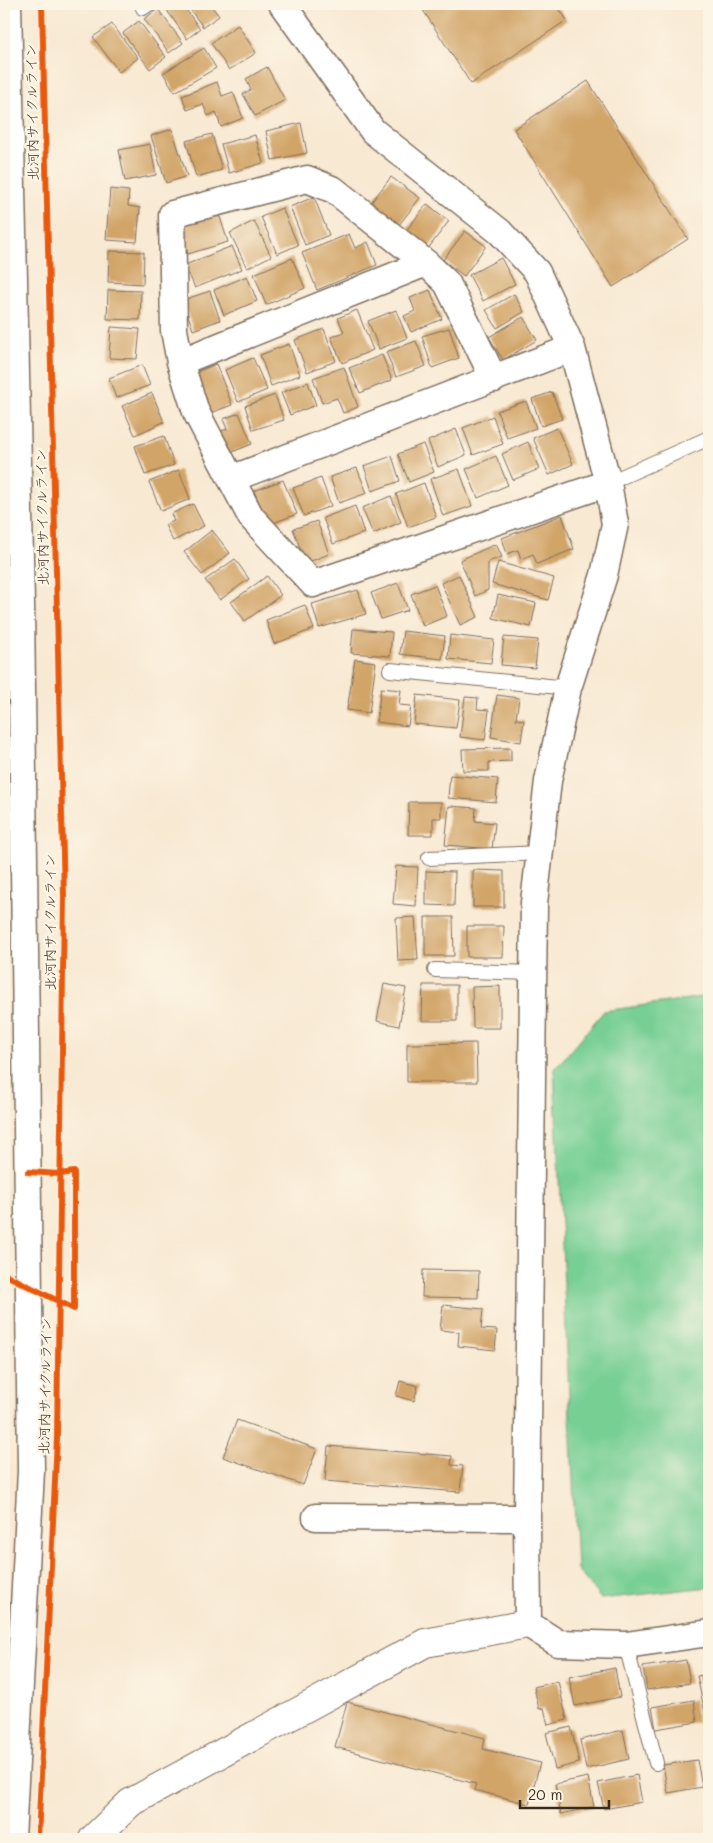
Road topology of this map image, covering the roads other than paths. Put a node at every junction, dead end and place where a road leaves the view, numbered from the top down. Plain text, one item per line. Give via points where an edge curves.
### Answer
1 (8, 4) edge
2 (282, 4) edge
3 (7, 108) edge
4 (426, 262) junction
5 (572, 348) junction
6 (180, 362) junction
7 (494, 379) junction
8 (709, 438) edge
9 (231, 479) junction
10 (608, 483) junction
11 (390, 670) dead end
12 (568, 688) junction
13 (540, 853) junction
14 (429, 858) dead end
15 (435, 970) dead end
16 (534, 973) junction
17 (316, 1517) dead end
18 (527, 1518) junction
19 (528, 1624) junction
20 (709, 1633) edge
21 (626, 1645) junction
22 (656, 1763) dead end
23 (12, 1839) edge
24 (93, 1839) edge

1 - 3 street
2 - 5 street via 373,131 500,232 537,272
3 - 23 street via 22,604 31,1471
4 - 6 street
4 - 6 street via 334,190 308,178 172,214 174,330
4 - 7 street via 447,283
5 - 7 street
5 - 10 street
6 - 9 street via 196,412
7 - 9 street
8 - 10 lane
9 - 10 street via 251,517 313,584
10 - 12 street via 615,524 604,575
11 - 12 lane
12 - 13 street via 548,781
13 - 14 lane
13 - 16 street via 534,903
15 - 16 lane
16 - 18 street
17 - 18 street
18 - 19 street
19 - 21 street via 558,1643
19 - 24 street via 424,1643 130,1803
20 - 21 street
21 - 22 lane

